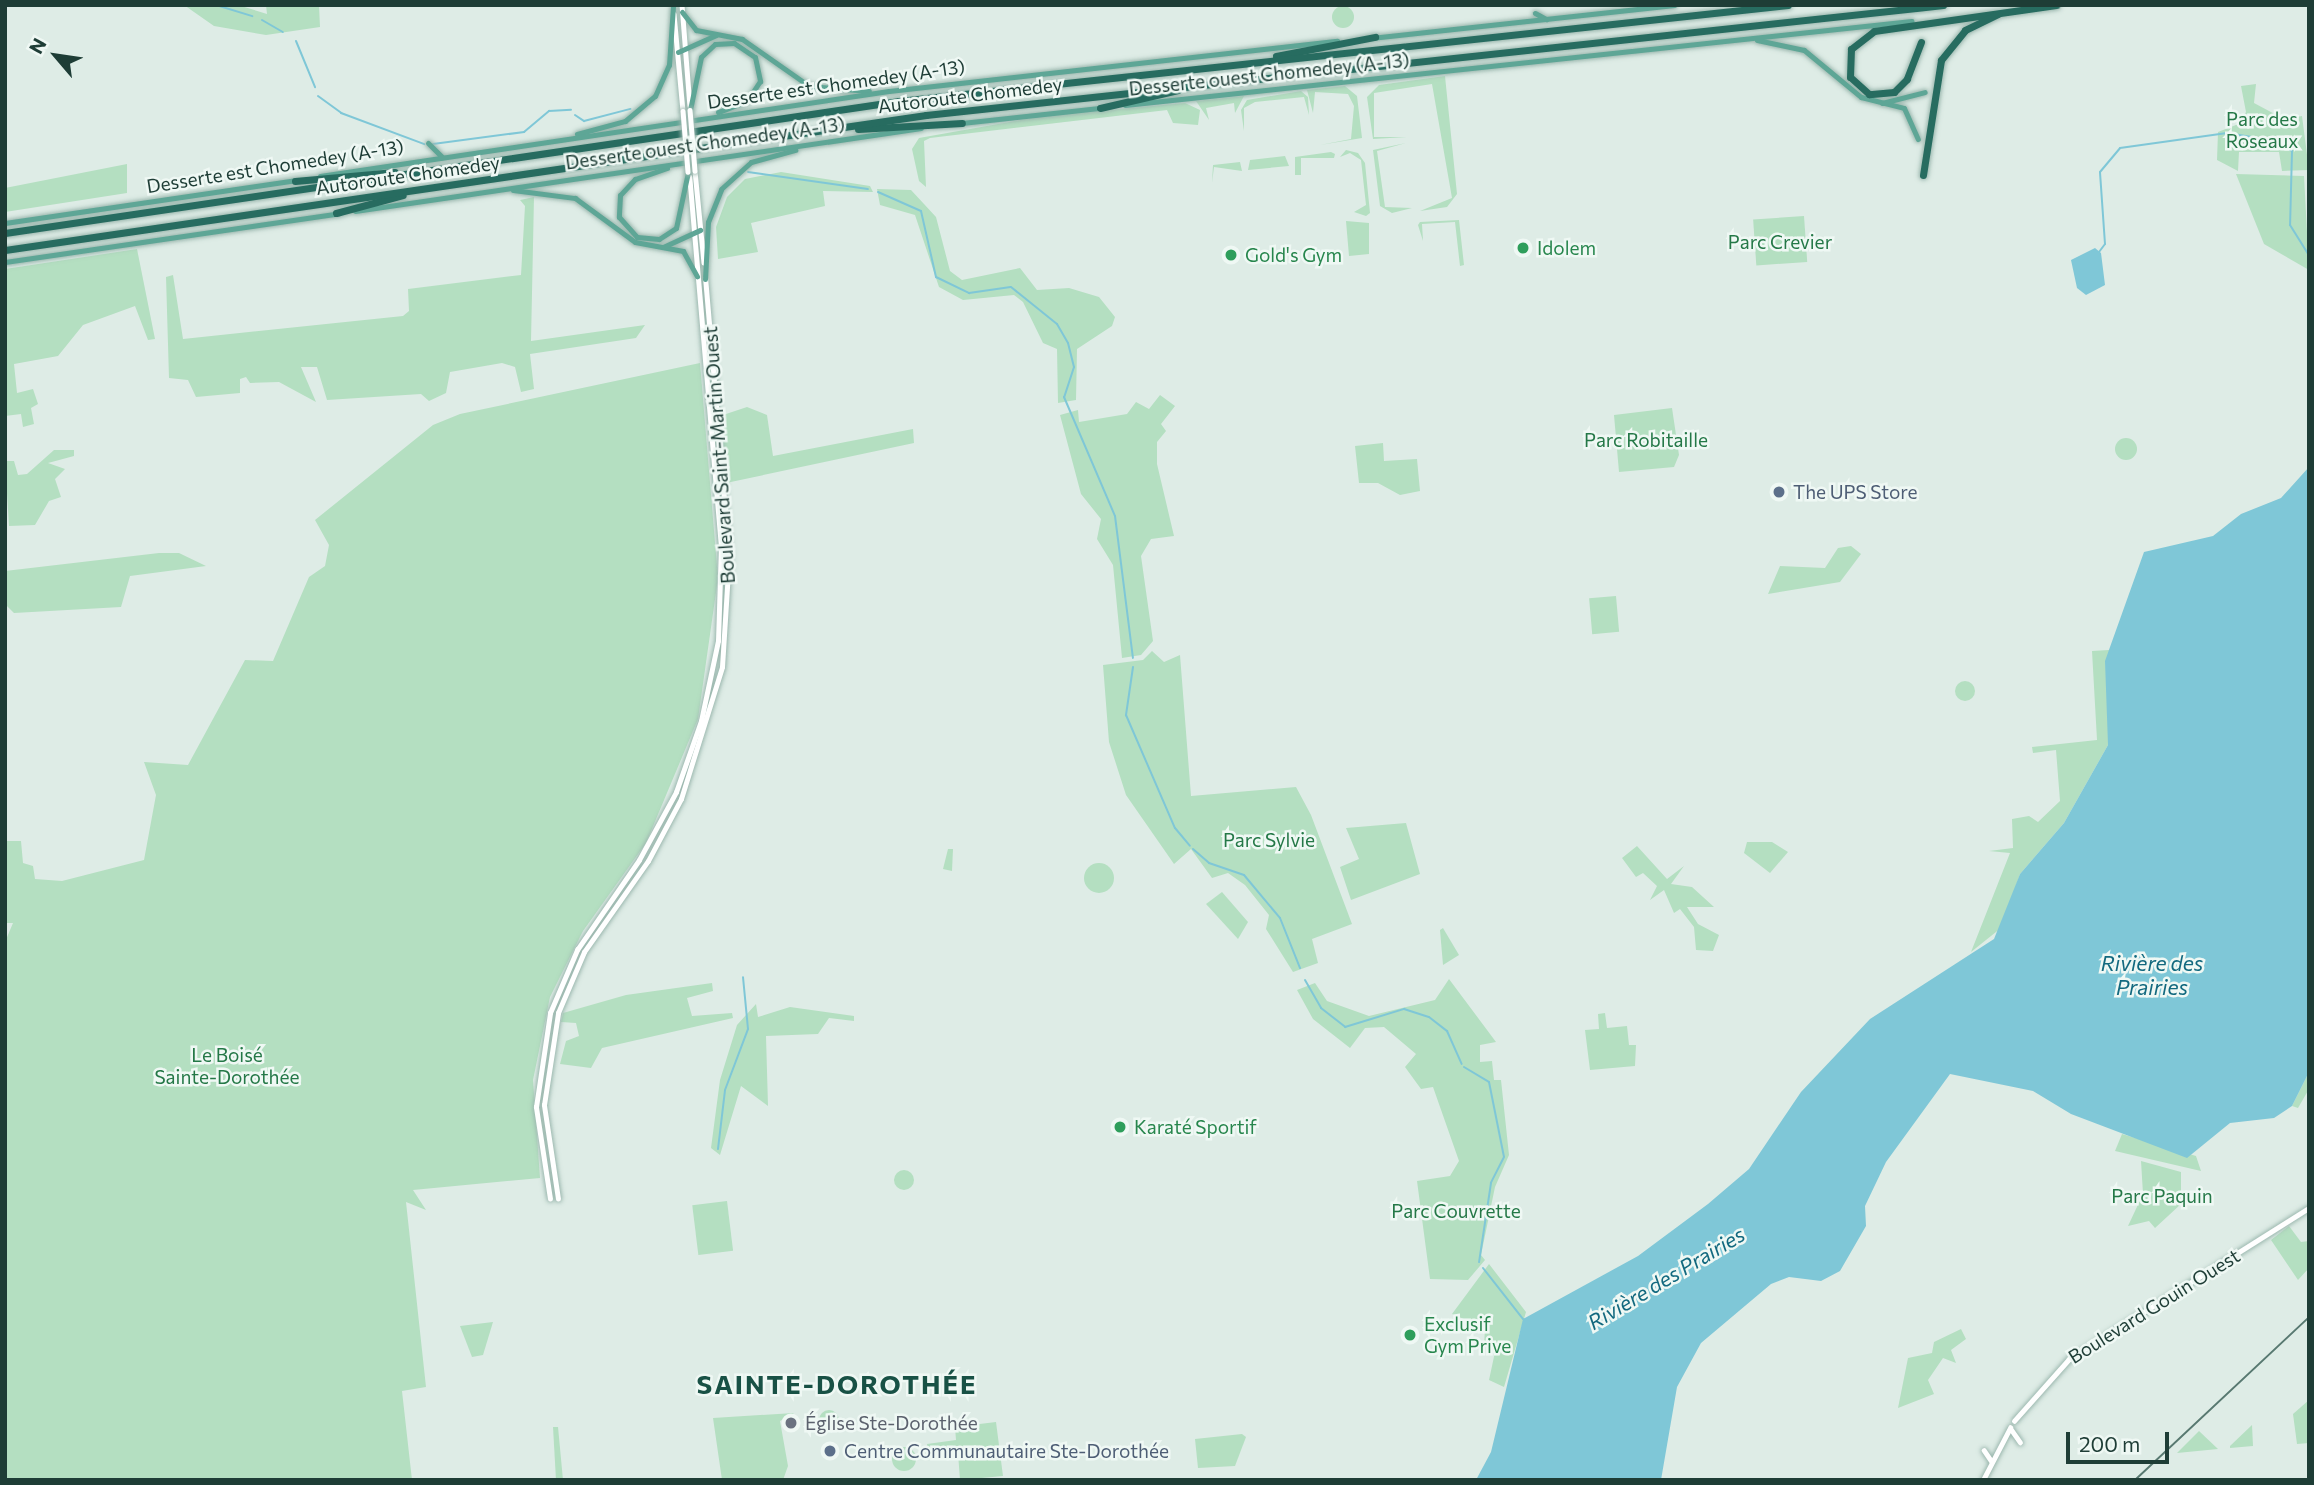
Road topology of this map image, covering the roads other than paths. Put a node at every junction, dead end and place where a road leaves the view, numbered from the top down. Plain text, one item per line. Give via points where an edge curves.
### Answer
1 (1674, 5) edge
2 (1788, 5) edge
3 (1943, 5) edge
4 (2056, 5) edge
5 (673, 6) edge
6 (682, 9) edge
7 (2006, 10) junction
8 (1535, 13) dead end
9 (1515, 16) dead end
10 (1546, 19) junction
11 (1912, 21) junction
12 (1508, 23) junction
13 (719, 34) junction
14 (1375, 37) junction
15 (1746, 38) junction
16 (1921, 42) dead end
17 (685, 49) junction
18 (678, 52) junction
19 (1233, 64) junction
20 (1385, 77) junction
21 (1344, 81) junction
22 (1376, 83) dead end
23 (1199, 85) junction
24 (1351, 87) dead end
25 (889, 91) junction
26 (1925, 92) dead end
27 (1882, 103) junction
28 (1100, 108) junction
29 (687, 111) junction
30 (695, 119) junction
31 (962, 123) junction
32 (818, 130) junction
33 (1918, 139) dead end
34 (539, 142) junction
35 (821, 143) junction
36 (442, 157) junction
37 (420, 160) junction
38 (683, 162) junction
39 (420, 171) junction
40 (692, 171) junction
41 (1923, 175) dead end
42 (295, 181) junction
43 (446, 185) junction
44 (496, 190) junction
45 (336, 214) junction
46 (5, 223) edge
47 (700, 230) junction
48 (5, 233) edge
49 (694, 233) junction
50 (663, 247) junction
51 (5, 250) edge
52 (5, 262) edge
53 (697, 276) junction
54 (705, 279) junction
55 (550, 1199) dead end
56 (558, 1199) dead end
57 (2309, 1208) edge
58 (2014, 1421) dead end
59 (2020, 1442) dead end
60 (1984, 1450) dead end
61 (1992, 1462) junction
62 (1983, 1480) edge

1 - 10 main road, Desserte est Chomedey (A-13)
2 - 19 highway, Autoroute Chomedey
3 - 23 highway, Autoroute Chomedey
4 - 7 highway
5 - 18 main road, Boulevard Saint-Martin Ouest
5 - 34 main road via 668,69 647,105 618,124
6 - 13 main road via 696,30
6 - 17 main road, Boulevard Saint-Martin Ouest
7 - 11 highway
7 - 41 highway via 1965,30 1943,57
8 - 10 main road
9 - 12 main road
10 - 12 main road, Desserte est Chomedey (A-13)
11 - 15 main road, Desserte ouest Chomedey (A-13)
11 - 16 highway via 1857,41 1847,60 1850,77 1869,94 1894,92 1909,76
12 - 14 main road, Desserte est Chomedey (A-13)
13 - 17 main road
13 - 25 main road via 742,39 814,88
14 - 19 highway
14 - 25 main road, Desserte est Chomedey (A-13)
15 - 20 main road, Desserte ouest Chomedey (A-13)
15 - 27 main road via 1804,50 1859,96
17 - 18 main road
17 - 29 main road, Boulevard Saint-Martin Ouest
18 - 29 main road, Boulevard Saint-Martin Ouest
19 - 39 highway, Autoroute Chomedey via 912,100
20 - 21 main road, Desserte ouest Chomedey (A-13)
20 - 22 main road
21 - 24 main road
21 - 28 main road, Desserte ouest Chomedey (A-13)
23 - 28 highway
23 - 32 highway, Autoroute Chomedey
25 - 30 main road, Desserte est Chomedey (A-13)
26 - 27 main road
27 - 33 main road via 1909,112
28 - 31 main road, Desserte ouest Chomedey (A-13)
29 - 30 main road via 695,68 706,50 729,42 752,53 761,74 753,96
29 - 40 main road, Boulevard Saint-Martin Ouest, bridge
30 - 34 main road, Desserte est Chomedey (A-13)
31 - 32 highway
31 - 35 main road, Desserte ouest Chomedey (A-13)
32 - 43 highway, Autoroute Chomedey
34 - 36 main road, Desserte est Chomedey (A-13)
35 - 38 main road, Desserte ouest Chomedey (A-13)
35 - 54 main road via 757,159 725,183 709,217
36 - 37 main road, Desserte est Chomedey (A-13)
36 - 37 main road via 428,143
37 - 42 main road, Desserte est Chomedey (A-13)
38 - 40 main road via 624,187 618,210 628,232 653,240 674,230
38 - 44 main road, Desserte ouest Chomedey (A-13)
39 - 42 highway
39 - 48 highway, Autoroute Chomedey
40 - 47 main road, Boulevard Saint-Martin Ouest
40 - 49 main road, Boulevard Saint-Martin Ouest
42 - 46 main road, Desserte est Chomedey (A-13)
43 - 45 highway
43 - 51 highway, Autoroute Chomedey
44 - 45 main road, Desserte ouest Chomedey (A-13)
44 - 50 main road via 570,196 633,241
45 - 52 main road, Desserte ouest Chomedey (A-13)
47 - 49 main road
47 - 54 main road, Boulevard Saint-Martin Ouest
49 - 50 main road
49 - 53 main road, Boulevard Saint-Martin Ouest
50 - 53 main road via 684,252
53 - 55 main road, Boulevard Saint-Martin Ouest via 721,563 714,667 695,742 669,806 577,950 552,1008 536,1094
54 - 56 main road, Boulevard Saint-Martin Ouest via 729,563 722,667 707,729 679,804 584,952 558,1013 544,1105
57 - 58 main road, Boulevard Gouin Ouest via 2069,1359
59 - 61 main road via 2010,1428
60 - 61 main road
61 - 62 main road

